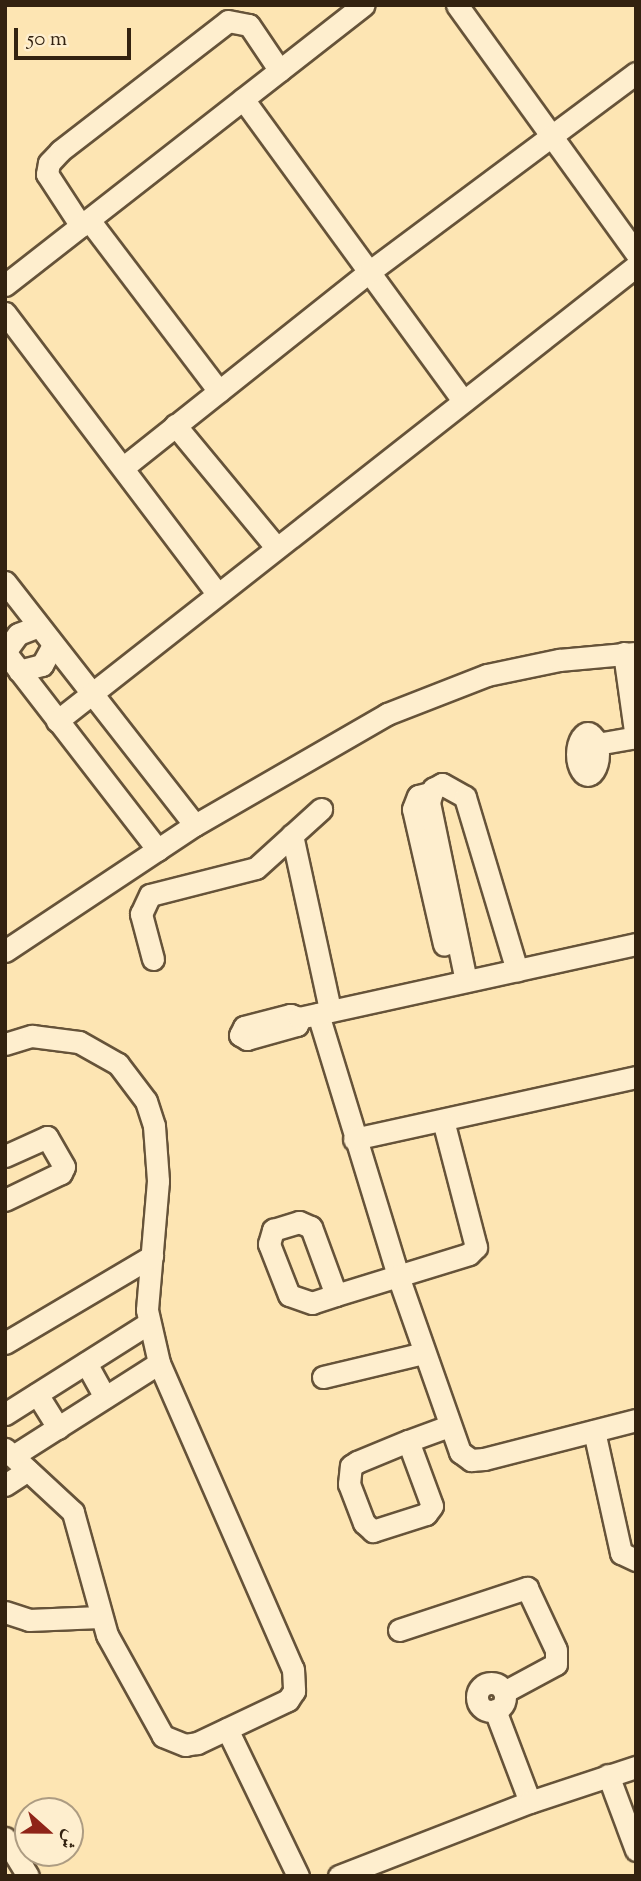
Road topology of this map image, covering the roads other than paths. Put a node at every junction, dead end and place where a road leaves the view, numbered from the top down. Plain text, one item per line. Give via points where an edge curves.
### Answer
1 (364, 5) edge
2 (457, 5) edge
3 (280, 71) junction
4 (636, 73) edge
5 (243, 99) junction
6 (553, 137) junction
7 (85, 223) junction
8 (636, 253) edge
9 (636, 266) edge
10 (369, 272) junction
11 (5, 285) edge
12 (6, 316) edge
13 (219, 391) junction
14 (463, 401) junction
15 (176, 425) junction
16 (125, 466) junction
17 (276, 547) junction
18 (5, 582) edge
19 (217, 593) junction
20 (39, 626) junction
21 (54, 645) junction
22 (630, 653) edge
23 (19, 671) junction
24 (90, 693) junction
25 (57, 721) junction
26 (636, 738) edge
27 (597, 744) dead end
28 (321, 809) dead end
29 (195, 825) junction
30 (292, 835) junction
31 (158, 850) junction
32 (636, 944) edge
33 (5, 951) edge
34 (153, 959) dead end
35 (517, 970) junction
36 (459, 982) junction
37 (316, 1014) junction
38 (5, 1044) edge
39 (636, 1077) edge
40 (443, 1120) junction
41 (354, 1139) junction
42 (5, 1156) edge
43 (5, 1200) edge
44 (152, 1256) junction
45 (398, 1276) junction
46 (336, 1295) dead end
47 (149, 1323) junction
48 (5, 1343) edge
49 (424, 1353) junction
50 (86, 1363) junction
51 (159, 1363) junction
52 (323, 1377) dead end
53 (37, 1394) junction
54 (105, 1397) junction
55 (5, 1414) edge
56 (636, 1420) edge
57 (449, 1426) junction
58 (58, 1427) junction
59 (594, 1431) junction
60 (408, 1441) junction
61 (16, 1458) edge
62 (5, 1485) edge
63 (636, 1560) edge
64 (5, 1612) edge
65 (100, 1617) junction
66 (399, 1630) dead end
67 (227, 1729) junction
68 (636, 1766) edge
69 (608, 1775) junction
70 (530, 1801) junction
71 (5, 1838) edge
72 (636, 1850) edge
73 (29, 1876) edge
74 (298, 1876) edge
75 (339, 1876) edge

1 - 3 lane
2 - 6 lane
3 - 5 lane
3 - 7 lane via 249,26 228,21 60,151 49,163 47,174
4 - 6 lane
5 - 7 lane
5 - 10 lane
6 - 8 lane
6 - 10 lane
7 - 11 lane
7 - 13 lane
9 - 14 lane
10 - 13 lane
10 - 14 lane
12 - 16 lane
13 - 15 lane
14 - 17 lane
15 - 16 lane
15 - 17 lane
16 - 19 lane
17 - 19 lane
18 - 20 lane
19 - 24 lane
20 - 21 lane
20 - 23 lane via 19,634 8,645 5,652
21 - 23 lane via 42,665
21 - 24 lane
22 - 26 lane
22 - 29 lane via 559,660 437,691 387,714
23 - 25 lane
24 - 25 lane
24 - 29 lane
25 - 31 lane
26 - 27 lane
28 - 30 lane
29 - 31 lane
30 - 34 lane via 256,868 150,895 141,914
30 - 37 lane
31 - 33 lane
32 - 35 lane
35 - 36 lane
35 - 36 lane via 466,797 442,784 421,794 413,804 435,869
36 - 37 lane
37 - 41 lane
38 - 44 lane via 32,1036 79,1042 118,1064 138,1087 155,1138 158,1210
39 - 40 lane
40 - 41 lane
40 - 45 lane via 476,1247 469,1254
41 - 45 lane
42 - 43 lane via 47,1137 64,1167 61,1173
44 - 47 lane
44 - 48 lane
45 - 46 lane
45 - 49 lane
47 - 50 lane
47 - 51 lane
49 - 52 lane
49 - 57 lane
50 - 53 lane
50 - 54 lane
51 - 54 lane
51 - 67 lane via 295,1680 288,1700
53 - 55 lane
53 - 58 lane
54 - 58 lane
56 - 59 lane
57 - 59 lane via 460,1452 478,1460
57 - 60 lane
58 - 61 lane
59 - 63 lane via 621,1553
60 - 60 lane via 357,1462 348,1473 364,1523 373,1531 426,1514 432,1506
61 - 62 lane
61 - 65 lane via 73,1512
64 - 65 lane via 29,1620
65 - 67 lane via 163,1736 185,1745
66 - 70 lane via 527,1588 558,1657 552,1669 500,1701
67 - 74 lane
68 - 69 lane
69 - 70 lane
69 - 72 lane
70 - 75 lane
71 - 73 lane

